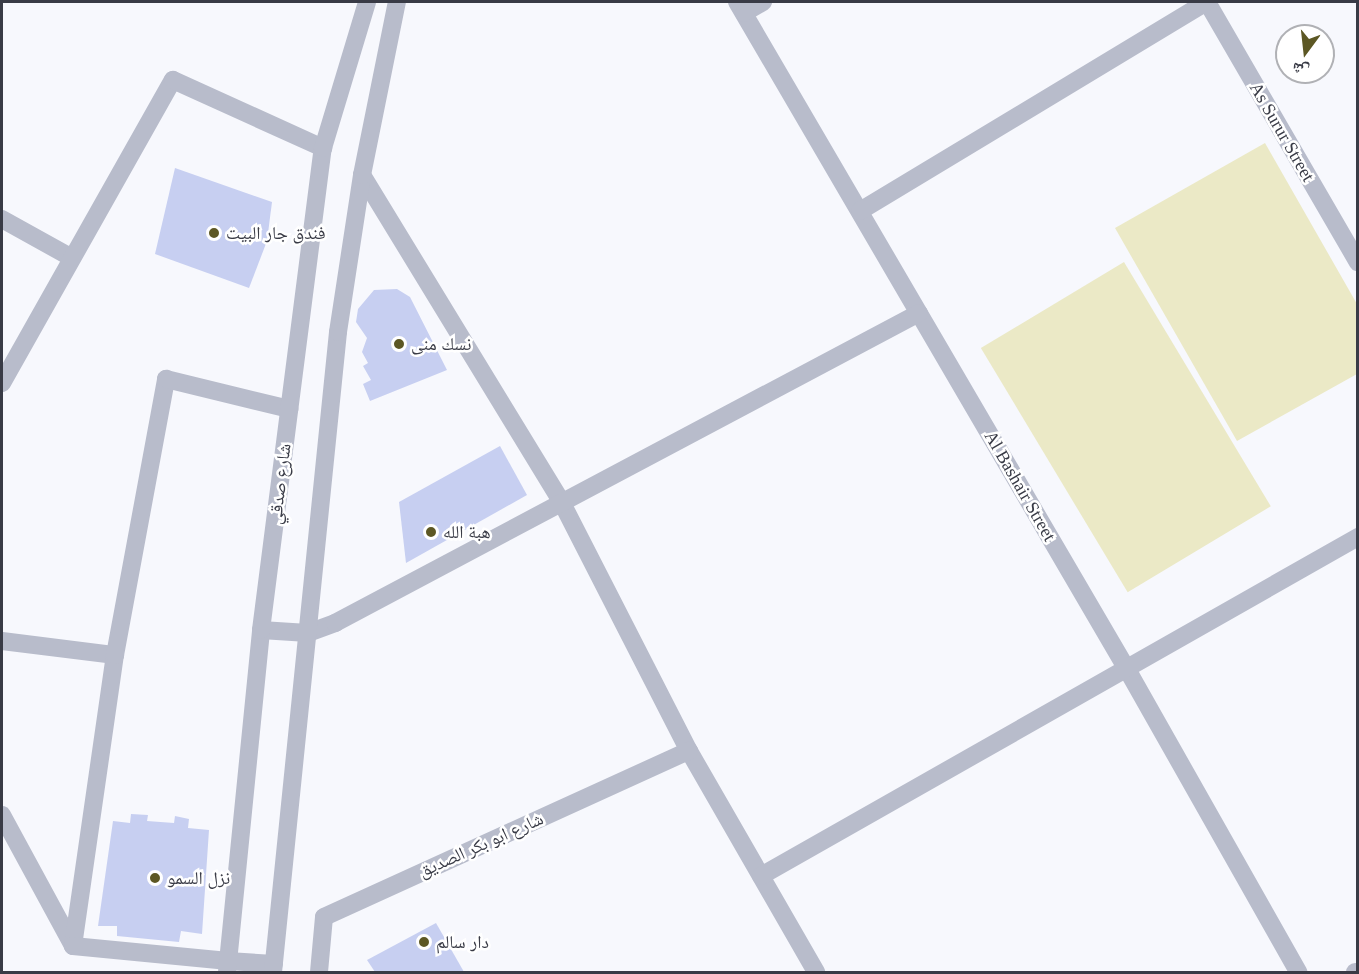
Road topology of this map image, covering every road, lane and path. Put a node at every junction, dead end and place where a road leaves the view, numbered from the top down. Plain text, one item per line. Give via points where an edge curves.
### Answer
1 (367, 2) edge
2 (398, 2) edge
3 (764, 2) edge
4 (1207, 2) edge
5 (740, 7) edge
6 (323, 148) junction
7 (362, 175) junction
8 (860, 212) junction
9 (2, 219) edge
10 (1356, 256) edge
11 (72, 258) junction
12 (919, 313) junction
13 (2, 383) edge
14 (289, 409) junction
15 (562, 504) junction
16 (1358, 537) edge
17 (261, 630) junction
18 (308, 633) junction
19 (2, 641) edge
20 (115, 655) junction
21 (1128, 671) junction
22 (689, 751) junction
23 (2, 815) edge
24 (761, 876) junction
25 (73, 946) junction
26 (227, 967) edge
27 (273, 968) edge
28 (809, 970) edge
29 (319, 972) edge
30 (1298, 972) edge

1 - 6 street, شارع صدقي
2 - 7 street
3 - 5 street
4 - 8 street
4 - 10 street, As Surur Street
5 - 8 street, Al Bashair Street
6 - 11 street via 173,80
6 - 14 street, شارع صدقي
7 - 15 street
7 - 18 street via 338,332
8 - 12 street, Al Bashair Street
9 - 11 street
11 - 13 street
12 - 15 street
12 - 21 street, Al Bashair Street
14 - 17 street, شارع صدقي
14 - 20 street via 166,379
15 - 18 street
15 - 22 street
16 - 21 street
17 - 18 street
17 - 26 street, شارع صدقي
18 - 27 street
19 - 20 street
20 - 25 street
21 - 24 street
21 - 30 street, Al Bashair Street
22 - 24 street
22 - 29 street, شارع ابو بكر الصديق via 324,917
23 - 25 street
24 - 28 street
25 - 26 street
26 - 27 street

